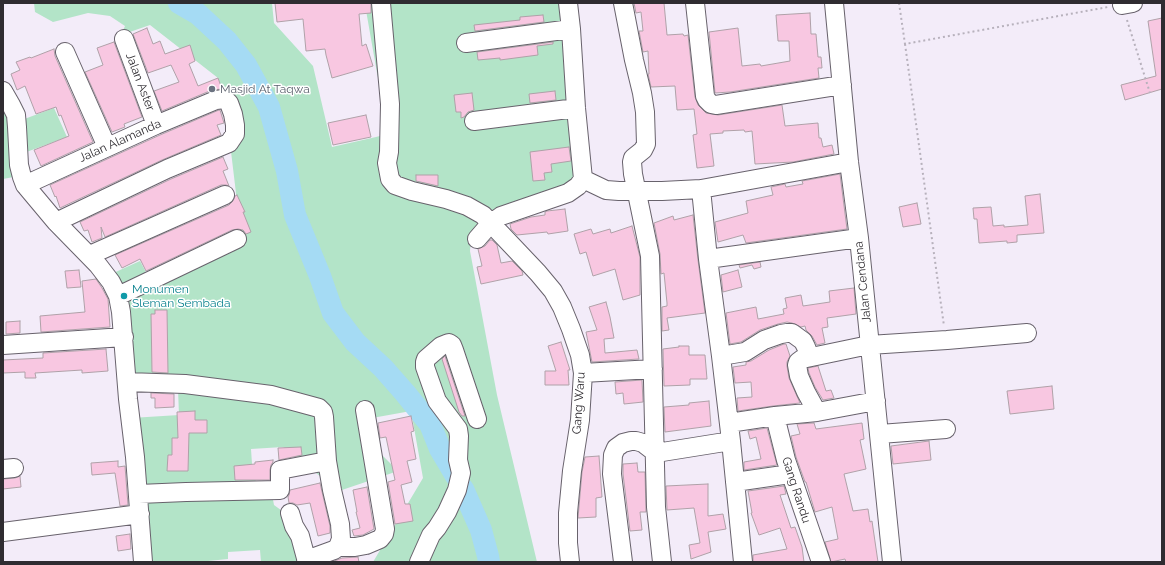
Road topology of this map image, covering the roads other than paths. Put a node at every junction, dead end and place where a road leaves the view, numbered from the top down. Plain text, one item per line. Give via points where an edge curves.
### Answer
1 (381, 3) edge
2 (568, 3) edge
3 (623, 3) edge
4 (695, 3) edge
5 (834, 3) edge
6 (571, 29) junction
7 (124, 39) dead end
8 (466, 43) dead end
9 (65, 52) dead end
10 (842, 85) junction
11 (3, 92) edge
12 (576, 108) junction
13 (474, 121) dead end
14 (156, 125) junction
15 (107, 147) junction
16 (849, 162) junction
17 (584, 179) junction
18 (26, 185) junction
19 (701, 190) junction
20 (636, 191) junction
21 (224, 195) dead end
22 (56, 222) junction
23 (490, 224) junction
24 (859, 238) junction
25 (237, 239) dead end
26 (476, 239) dead end
27 (90, 255) junction
28 (708, 259) junction
29 (118, 296) junction
30 (1027, 333) dead end
31 (124, 336) junction
32 (3, 345) edge
33 (869, 345) junction
34 (721, 356) junction
35 (810, 357) junction
36 (653, 369) junction
37 (583, 373) junction
38 (127, 382) junction
39 (876, 401) junction
40 (365, 410) dead end
41 (817, 412) junction
42 (775, 416) junction
43 (477, 419) dead end
44 (729, 423) junction
45 (946, 429) dead end
46 (880, 434) junction
47 (731, 441) junction
48 (656, 453) junction
49 (327, 461) junction
50 (790, 474) junction
51 (735, 482) junction
52 (139, 494) junction
53 (290, 513) dead end
54 (140, 514) junction
55 (3, 532) edge
56 (338, 547) junction
57 (143, 562) edge
58 (306, 562) edge
59 (419, 562) edge
60 (570, 562) edge
61 (623, 562) edge
62 (662, 562) edge
63 (743, 562) edge
64 (821, 562) edge
65 (892, 562) edge

1 - 23 street, Gang Waru via 390,104 387,164 390,180 395,185 412,191 467,206 483,215
2 - 6 street
3 - 20 street via 645,112 646,144 632,162
4 - 10 street via 705,96 711,104
5 - 10 street, Jalan Cendana
6 - 8 street
6 - 12 street
7 - 14 street, Jalan Aster
9 - 15 street
10 - 16 street, Jalan Cendana
11 - 18 street via 17,121 19,166
12 - 13 street
12 - 17 street
14 - 15 street, Jalan Alamanda
14 - 22 street, Jalan Alamanda via 224,99 234,114 235,134 229,142
15 - 18 street, Jalan Alamanda
16 - 19 street
16 - 24 street, Jalan Cendana
17 - 20 street via 606,190
17 - 23 street via 568,193 501,216
18 - 22 street
19 - 20 street
19 - 28 street
20 - 36 street via 650,256
21 - 27 street
22 - 27 street
23 - 26 street
23 - 37 street, Gang Waru via 553,291 571,329
24 - 28 street
24 - 33 street, Jalan Cendana
25 - 29 street
27 - 29 street
28 - 34 street
29 - 31 street
30 - 33 street
31 - 32 street
31 - 38 street
33 - 35 street
33 - 39 street, Jalan Cendana
34 - 35 street via 745,352 764,340 792,333 803,341
34 - 44 street
35 - 41 street via 802,359 797,365 799,376
36 - 37 street
36 - 48 street
37 - 60 street, Gang Waru via 580,420 568,513
38 - 49 street via 185,384 271,395 319,408 324,417
38 - 52 street
39 - 41 street
39 - 46 street, Jalan Cendana
40 - 56 street via 384,534 380,539 366,545
41 - 42 street
42 - 44 street
42 - 50 street, Gang Randu
43 - 59 street via 452,345 449,343 441,346 426,359 425,367 437,401 458,429 458,460 461,474 447,512 431,536
44 - 47 street
45 - 46 street
46 - 65 street, Jalan Cendana
47 - 48 street
47 - 51 street
48 - 61 street via 643,443 631,441 616,448 613,455 613,490
48 - 62 street via 656,507
49 - 52 street via 280,470 280,490
49 - 56 street via 342,532
50 - 51 street
50 - 64 street, Gang Randu
51 - 63 street
52 - 54 street
53 - 58 street via 300,536
54 - 55 street
54 - 57 street
56 - 58 street

